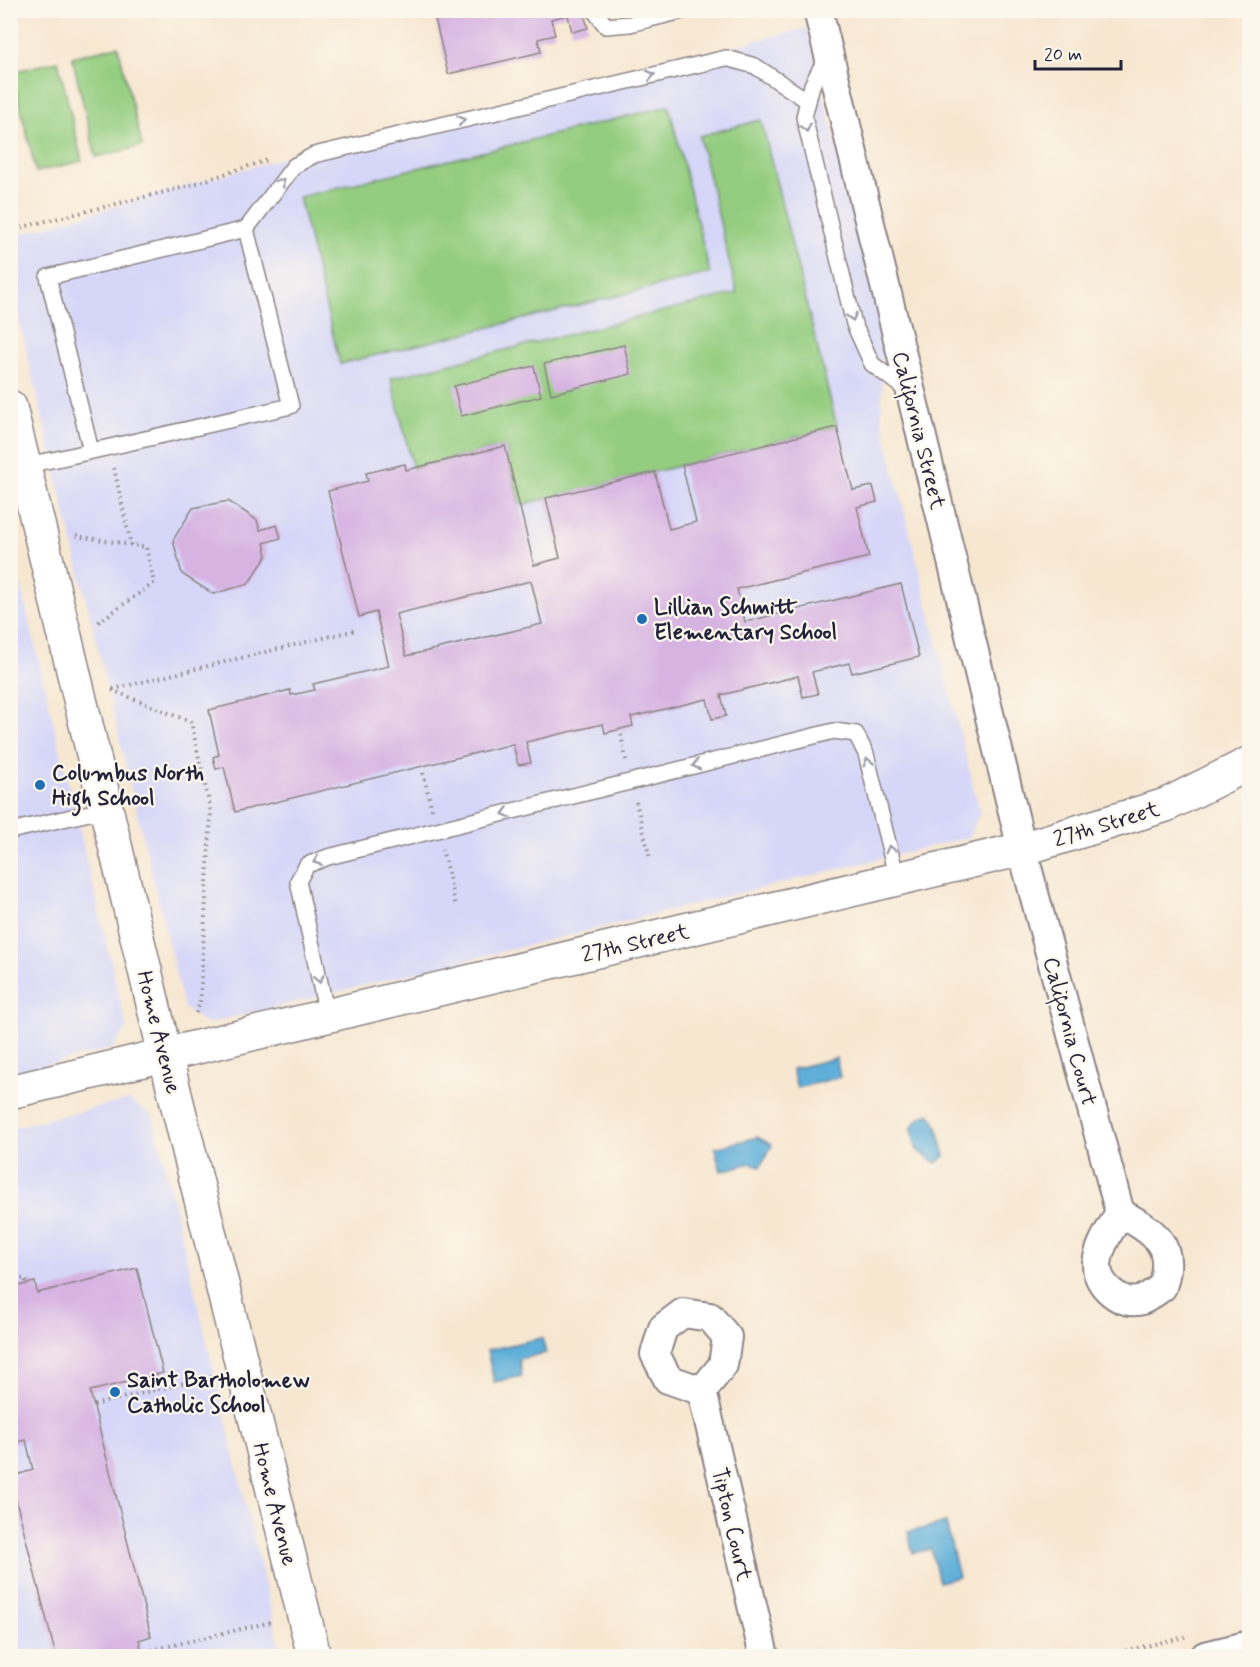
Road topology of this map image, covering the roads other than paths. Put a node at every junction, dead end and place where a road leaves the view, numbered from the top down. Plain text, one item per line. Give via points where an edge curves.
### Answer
1 (594, 10) edge
2 (686, 10) edge
3 (819, 10) edge
4 (829, 54) junction
5 (808, 101) junction
6 (246, 229) junction
7 (911, 393) junction
8 (10, 407) edge
9 (91, 451) junction
10 (17, 466) edge
11 (1250, 763) edge
12 (107, 808) junction
13 (10, 831) edge
14 (1022, 849) junction
15 (897, 879) junction
16 (327, 1015) junction
17 (165, 1054) junction
18 (10, 1092) edge
19 (1120, 1213) dead end
20 (702, 1391) dead end
21 (1199, 1646) edge
22 (1250, 1646) edge
23 (314, 1656) edge
24 (764, 1656) edge

1 - 2 lane via 606,26
3 - 4 street, California Street
4 - 5 lane
4 - 7 street, California Street
6 -> 5 lane via 294,166 314,155 726,58 755,66
5 -> 7 lane via 804,117 854,324 872,364
6 - 9 lane via 48,277
6 - 9 lane via 291,406
7 - 14 street, California Street
8 - 10 street, Home Avenue
9 - 10 lane
10 - 12 street, Home Avenue
11 - 14 street, 27th Street via 1166,805
12 - 13 lane
12 - 17 street, Home Avenue
14 - 15 street, 27th Street
14 - 19 street, California Court
15 - 16 street, 27th Street
15 -> 16 lane via 867,754 856,734 834,731 307,865 298,882
16 - 17 street, 27th Street
17 - 18 street, 27th Street
17 - 23 street, Home Avenue
20 - 24 street, Tipton Court
21 - 22 street

